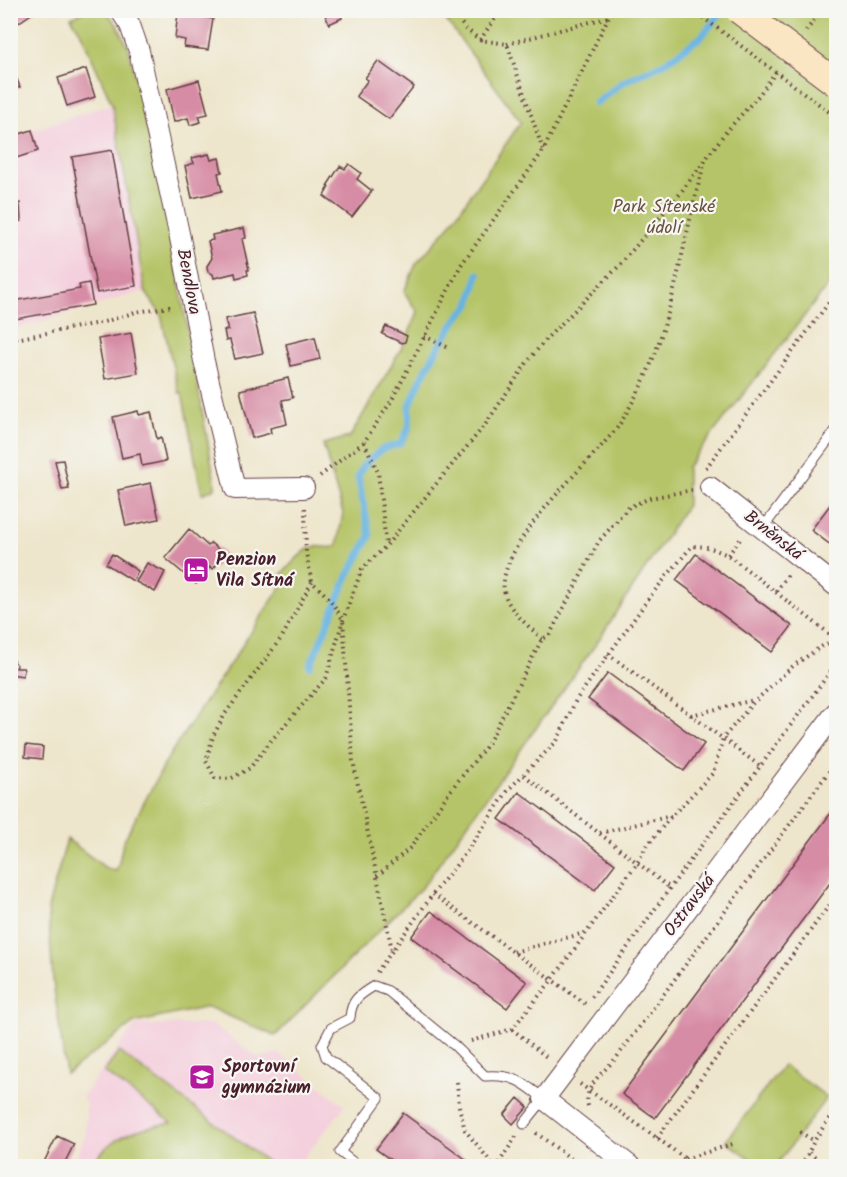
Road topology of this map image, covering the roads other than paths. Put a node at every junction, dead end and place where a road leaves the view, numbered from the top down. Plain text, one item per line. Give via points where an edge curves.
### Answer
1 (120, 10) edge
2 (739, 10) edge
3 (837, 83) edge
4 (837, 430) edge
5 (710, 487) road end
6 (304, 488) road end
7 (763, 528) junction
8 (837, 586) edge
9 (837, 712) edge
10 (544, 1099) junction
11 (524, 1124) road end
12 (627, 1166) edge
13 (358, 1167) edge

1 - 6 street, Bendlova via 139,51 235,489
2 - 3 street, bridge
4 - 7 lane
5 - 7 street, Brněnská
7 - 8 street, Brněnská
9 - 10 street, Ostravská
10 - 11 lane
10 - 12 street
10 - 13 lane via 516,1079 485,1076 456,1046 388,990 374,986 357,996 350,1018 331,1028 322,1045 326,1057 379,1098 340,1152

